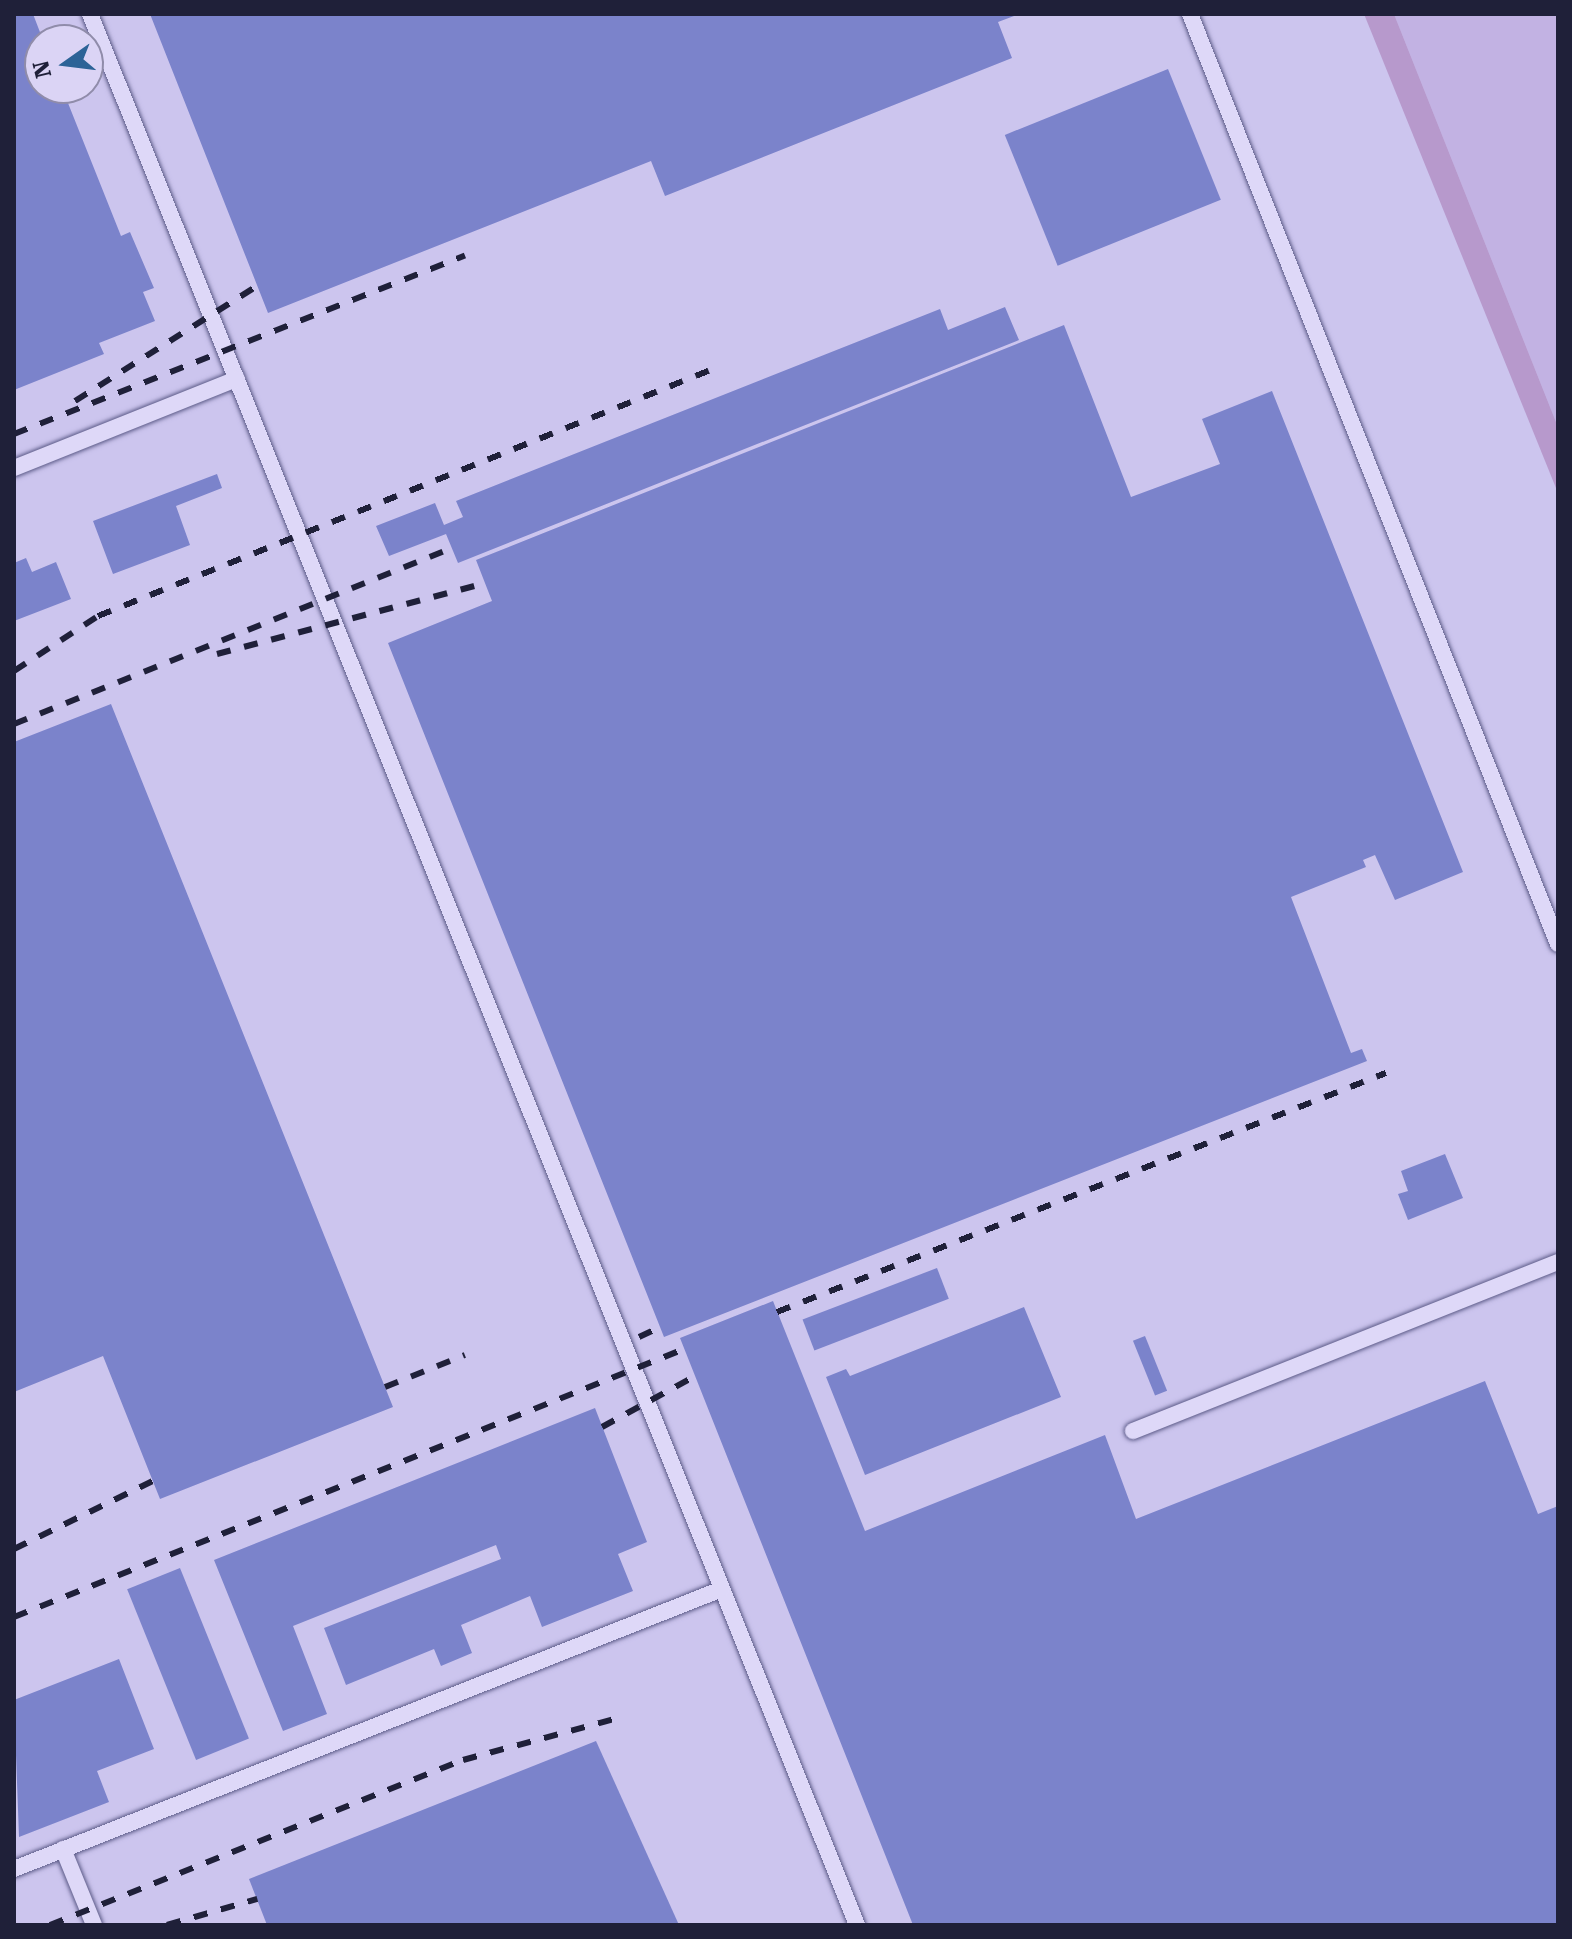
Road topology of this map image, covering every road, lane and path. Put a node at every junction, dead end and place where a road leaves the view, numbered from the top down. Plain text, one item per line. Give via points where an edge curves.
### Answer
1 (90, 14) edge
2 (1190, 14) edge
3 (237, 379) junction
4 (14, 468) edge
5 (1558, 944) edge
6 (1558, 1262) edge
7 (1133, 1431) dead end
8 (722, 1589) junction
9 (63, 1849) junction
10 (14, 1869) edge
11 (94, 1925) edge
12 (857, 1925) edge

1 - 3 lane
2 - 5 lane
3 - 4 lane
3 - 8 lane
6 - 7 lane
8 - 9 lane
8 - 12 lane
9 - 10 lane
9 - 11 lane

